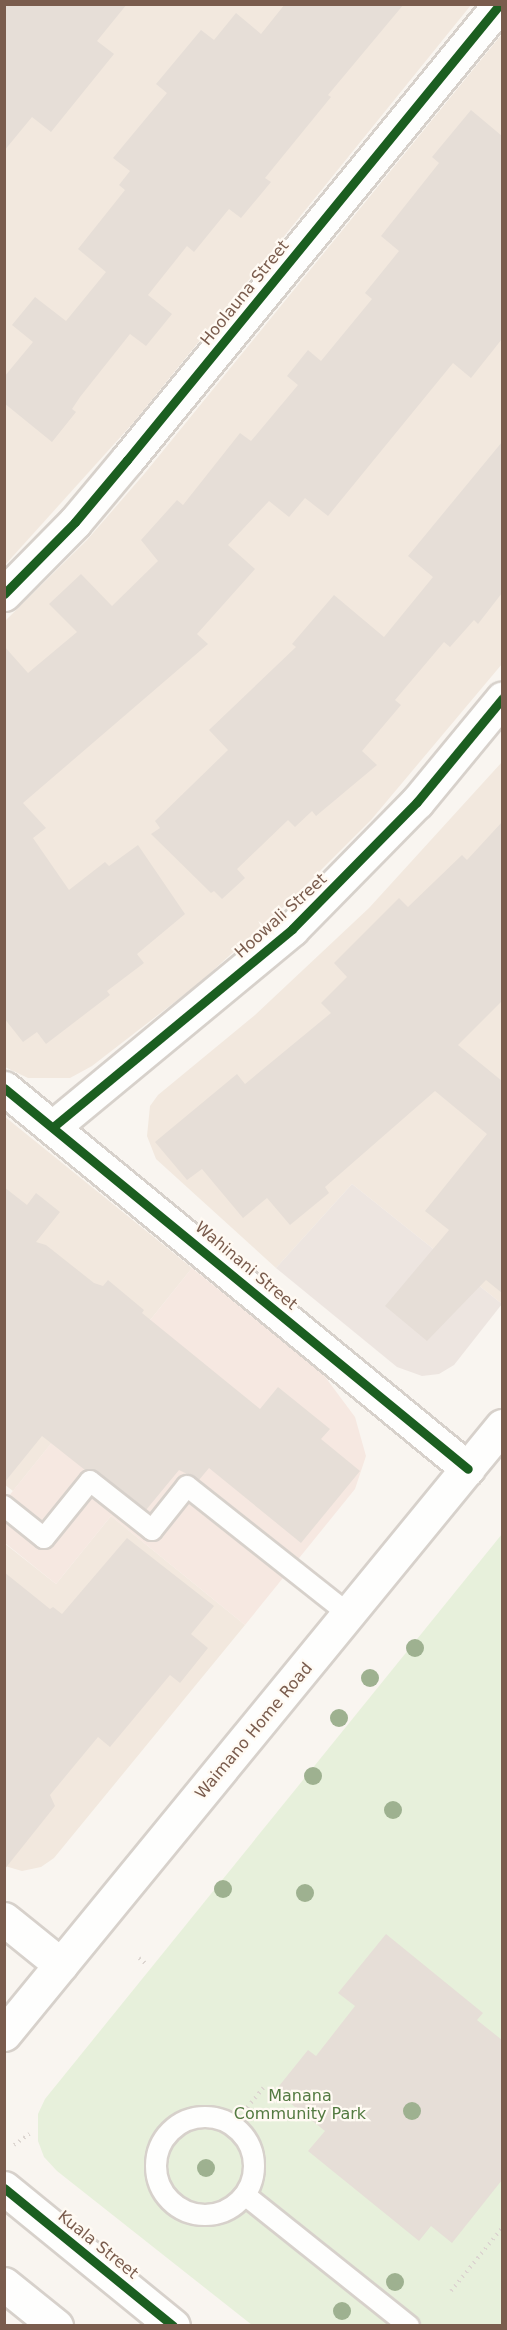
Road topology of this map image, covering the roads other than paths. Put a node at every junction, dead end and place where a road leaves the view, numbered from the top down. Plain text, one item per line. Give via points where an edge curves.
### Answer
1 (500, 4) edge
2 (4, 594) edge
3 (502, 699) edge
4 (4, 1088) edge
5 (53, 1127) junction
6 (502, 1426) edge
7 (468, 1468) junction
8 (4, 1506) edge
9 (350, 1615) junction
10 (4, 1919) edge
11 (61, 1965) junction
12 (4, 2034) edge
13 (4, 2188) edge
14 (245, 2195) junction
15 (4, 2284) edge
16 (56, 2325) edge
17 (173, 2325) edge
18 (409, 2325) edge

1 - 2 street, Hoolauna Street via 128,460 75,522
3 - 5 street, Hoowali Street via 417,802 292,929
4 - 5 street, Wahinani Street
5 - 7 street, Wahinani Street
6 - 7 street, Waimano Home Road
7 - 9 street, Waimano Home Road
8 - 9 lane via 44,1538 90,1481 152,1530 187,1486
9 - 11 street, Waimano Home Road
10 - 11 street
11 - 12 street, Waimano Home Road
13 - 17 street, Kuala Street
14 - 14 lane via 232,2207 199,2214 169,2199 156,2169 158,2152 178,2125 194,2118 211,2117 232,2126 251,2146 255,2163 253,2180
14 - 18 lane
15 - 16 street

